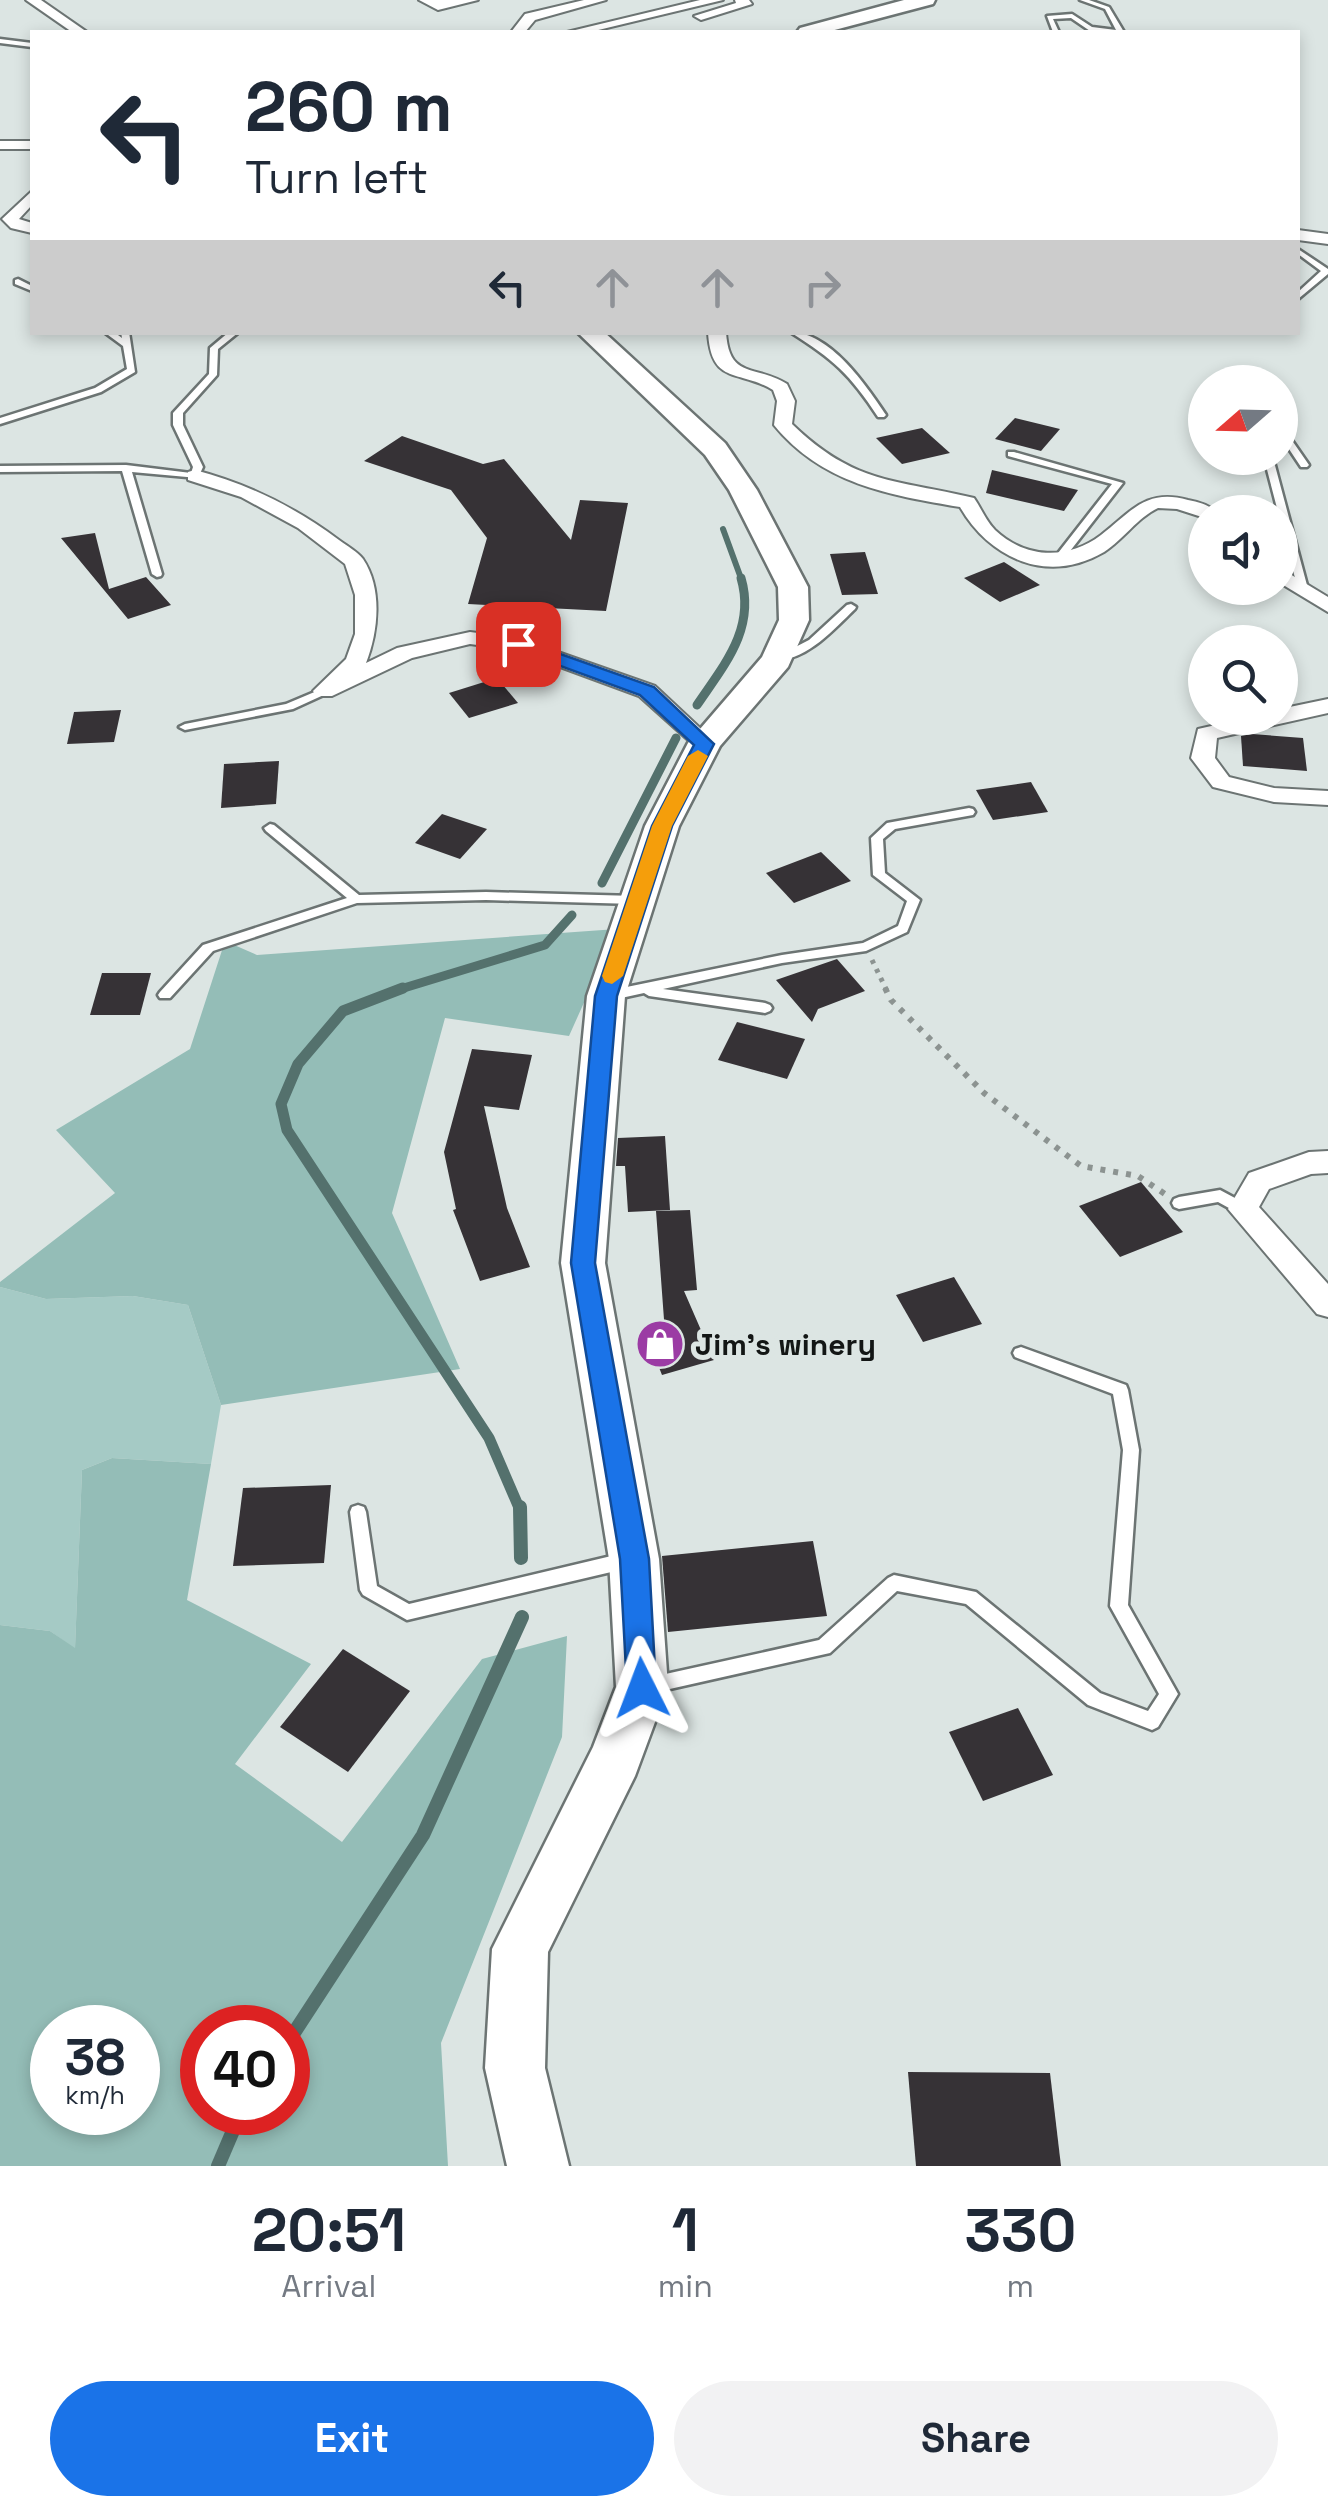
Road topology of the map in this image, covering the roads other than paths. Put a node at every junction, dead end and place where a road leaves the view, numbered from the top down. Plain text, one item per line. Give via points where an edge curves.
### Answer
1 (32, 0) edge
2 (425, 0) edge
3 (472, 0) edge
4 (600, 0) edge
5 (718, 0) edge
6 (741, 0) edge
7 (926, 0) edge
8 (1083, 0) edge
9 (77, 30) edge
10 (520, 30) edge
11 (583, 30) edge
12 (654, 30) edge
13 (814, 30) edge
14 (1055, 30) edge
15 (1100, 30) edge
16 (1118, 30) edge
17 (0, 41) edge
18 (30, 45) edge
19 (30, 144) edge
20 (0, 145) edge
21 (30, 198) edge
22 (30, 228) edge
23 (1300, 234) edge
24 (1328, 239) edge
25 (1300, 252) edge
26 (18, 282) dead end
27 (30, 288) edge
28 (1300, 294) edge
29 (231, 335) edge
30 (592, 335) edge
31 (716, 335) edge
32 (800, 335) edge
33 (124, 338) edge
34 (881, 415) dead end
35 (0, 420) edge
36 (1011, 454) dead end
37 (1298, 455) edge
38 (1304, 464) dead end
39 (126, 468) junction
40 (0, 469) edge
41 (1273, 475) edge
42 (195, 476) junction
43 (1188, 506) edge
44 (1056, 562) junction
45 (157, 574) dead end
46 (1298, 586) edge
47 (1303, 589) junction
48 (1328, 606) edge
49 (851, 607) dead end
50 (777, 660) junction
51 (324, 691) junction
52 (1328, 706) edge
53 (1298, 712) edge
54 (185, 727) dead end
55 (1206, 735) edge
56 (704, 744) junction
57 (1328, 798) edge
58 (969, 812) dead end
59 (270, 828) dead end
60 (356, 899) junction
61 (638, 900) junction
62 (622, 992) junction
63 (165, 995) dead end
64 (765, 1008) dead end
65 (1328, 1162) edge
66 (1178, 1203) road end
67 (1243, 1210) junction
68 (1328, 1304) edge
69 (1021, 1353) dead end
70 (358, 1512) dead end
71 (634, 1559) junction
72 (642, 1688) junction
73 (538, 2166) edge

1 - 9 street
2 - 3 street via 438,6
4 - 10 street via 530,17
5 - 11 street
6 - 12 street via 746,4
7 - 13 street
8 - 16 lane via 1107,8
14 - 15 lane via 1049,17 1072,16
17 - 18 lane
19 - 20 street
21 - 22 street via 10,219
23 - 24 street
25 - 28 lane via 1326,272
26 - 27 lane
29 - 42 lane via 214,348 213,375 178,414 198,467
30 - 50 street via 715,449 743,490 794,587 794,620
31 - 44 street via 722,365 777,381 786,391 783,426 826,466 860,482 967,502 987,534 1026,558
32 - 34 lane via 843,366
33 - 35 lane via 132,370 98,390
36 - 44 lane via 1118,483
37 - 38 lane
39 - 40 lane
39 - 42 lane
39 - 45 lane
41 - 47 lane
42 - 51 street via 248,493 354,561 366,595 366,634 356,662
43 - 44 street via 1150,504 1108,540
46 - 47 street
47 - 48 street
49 - 50 lane via 813,642
50 - 56 street
51 - 54 lane via 288,707
51 - 56 street via 405,654 470,638 518,644 647,691
52 - 53 street
55 - 57 street via 1203,758 1222,782
56 - 61 street via 662,826
58 - 62 lane via 890,826 877,838 878,875 914,900 904,929 866,946
59 - 60 lane
60 - 61 lane
60 - 63 lane via 208,948
61 - 62 street
62 - 64 lane
62 - 71 street via 583,1263
65 - 67 street via 1259,1181
66 - 67 lane via 1220,1196
67 - 68 street
69 - 72 lane via 1120,1390 1131,1450 1118,1606 1169,1694 1152,1721 1094,1700 970,1597 894,1583 824,1647
70 - 71 lane via 370,1590 406,1612
71 - 72 street
72 - 73 street via 616,1758 520,1949 515,2068

